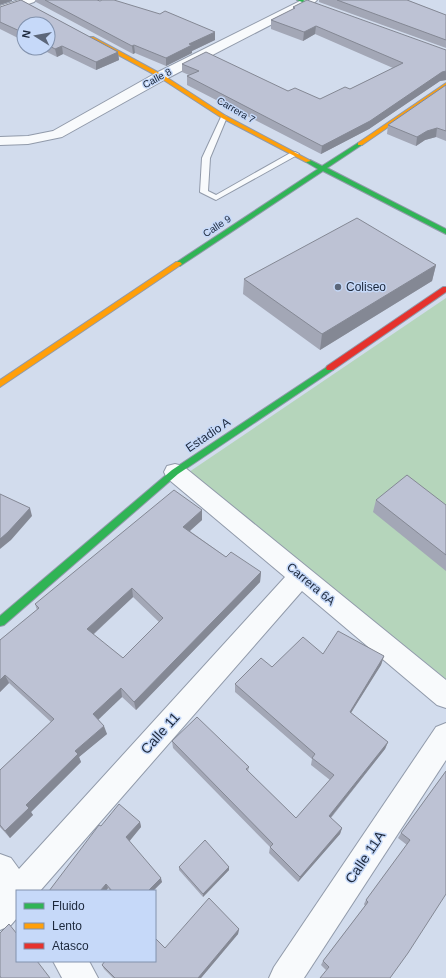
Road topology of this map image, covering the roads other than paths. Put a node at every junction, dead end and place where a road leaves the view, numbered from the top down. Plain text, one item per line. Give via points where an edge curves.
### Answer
1 (24, 1) edge
2 (305, 1) edge
3 (0, 10) edge
4 (38, 10) edge
5 (342, 16) edge
6 (86, 35) edge
7 (161, 76) junction
8 (446, 85) edge
9 (224, 117) junction
10 (0, 141) edge
11 (295, 154) junction
12 (324, 170) junction
13 (446, 232) edge
14 (446, 289) edge
15 (0, 384) edge
16 (175, 472) junction
17 (301, 575) junction
18 (0, 622) edge
19 (446, 696) edge
20 (446, 736) edge
21 (0, 869) edge
22 (18, 890) edge
23 (20, 890) edge
24 (16, 895) edge
25 (0, 914) edge
26 (70, 962) edge
27 (82, 978) edge
28 (285, 978) edge

1 - 3 street
1 - 4 street
2 - 5 street
2 - 7 street, Calle 8
6 - 7 street, Carrera 7
7 - 9 street, Carrera 7
7 - 10 street, Calle 8 via 57,134 28,140
8 - 12 street, Calle 9
9 - 11 street, Carrera 7
9 - 11 lane via 206,158 204,192 216,198
11 - 12 street, Carrera 7
12 - 13 street, Carrera 7
12 - 15 street, Calle 9
14 - 16 street, Estadio A
16 - 17 street, Carrera 6A
16 - 18 street, Estadio A
17 - 19 street, Carrera 6A
17 - 23 street, Calle 11
20 - 28 street, Calle 11A
21 - 22 street
24 - 25 street
26 - 27 street

